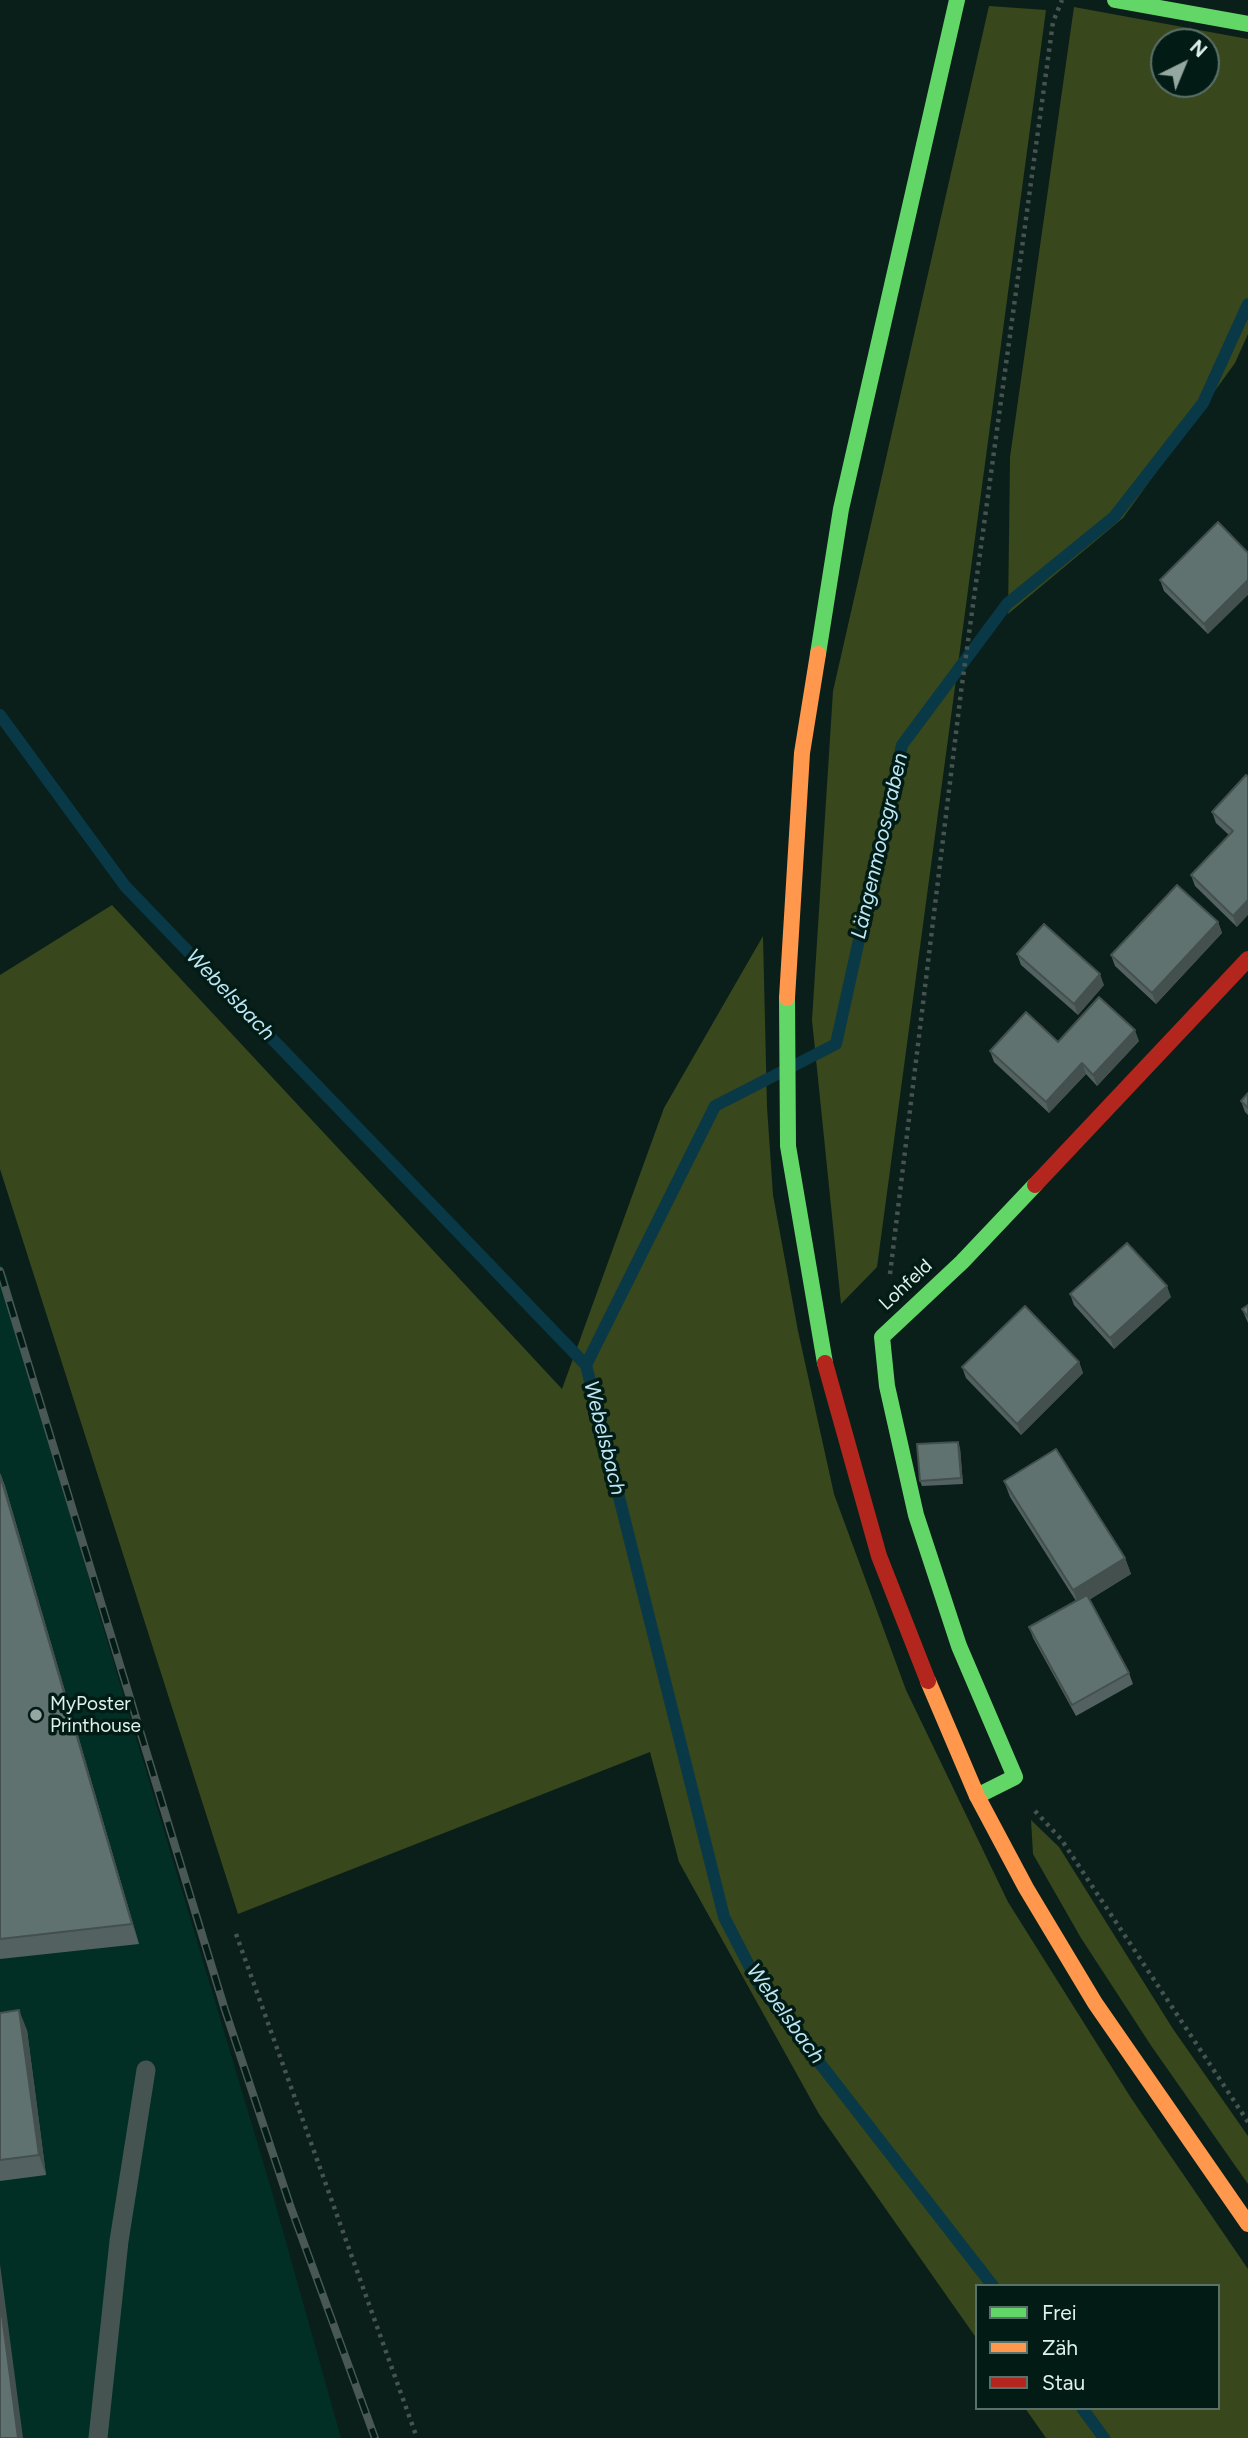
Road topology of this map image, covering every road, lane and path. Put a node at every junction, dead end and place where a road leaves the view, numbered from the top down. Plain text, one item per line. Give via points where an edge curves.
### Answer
1 (957, 0) edge
2 (1062, 0) edge
3 (1115, 0) edge
4 (1248, 24) edge
5 (1248, 959) edge
6 (889, 1282) dead end
7 (1015, 1777) junction
8 (977, 1796) junction
9 (236, 1934) dead end
10 (146, 2070) dead end
11 (1248, 2122) edge
12 (1248, 2224) edge
13 (98, 2438) edge
14 (416, 2438) edge

1 - 8 main road via 838,523 798,784 786,1108 816,1321 832,1395 879,1556
2 - 6 path via 1053,22 961,692
3 - 4 main road
5 - 7 main road, Lohfeld via 962,1262 882,1337 887,1386 916,1515 959,1646
7 - 8 main road
7 - 11 path
8 - 12 main road via 1094,2003
9 - 14 path
10 - 13 lane via 119,2241

